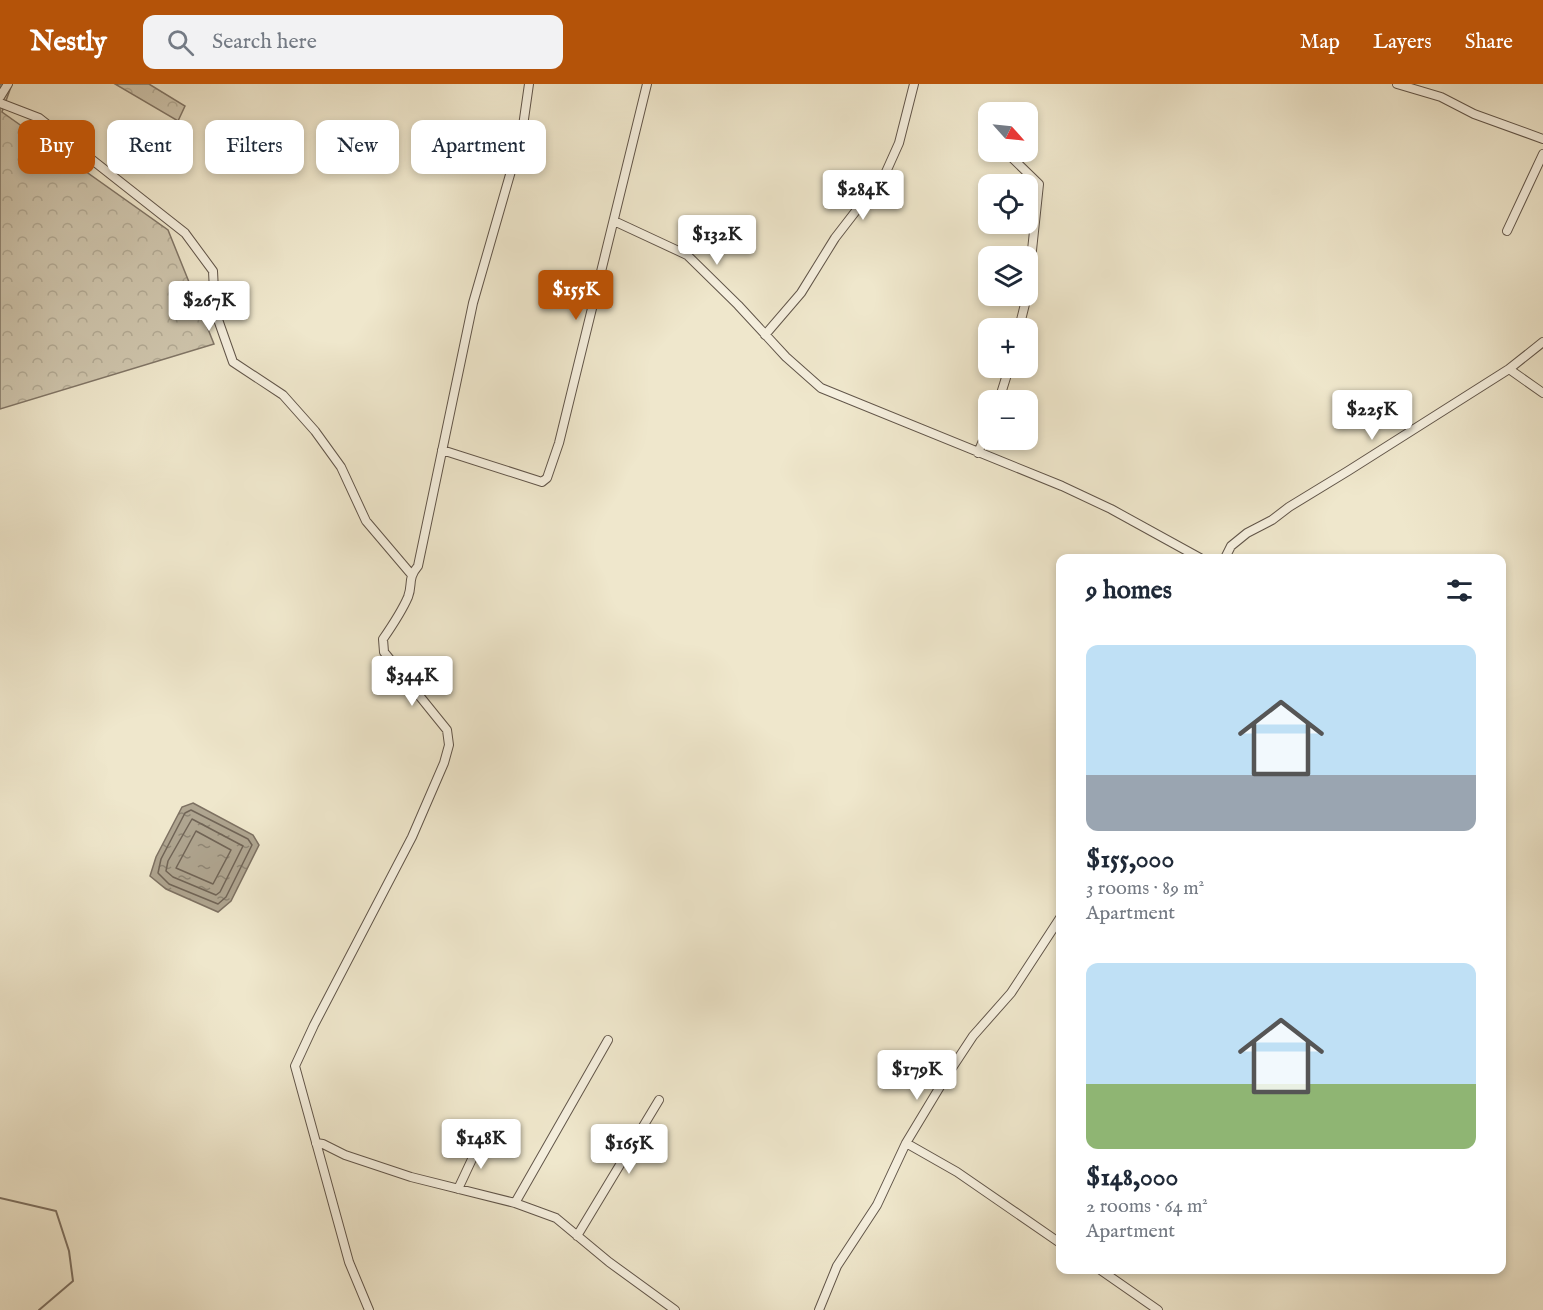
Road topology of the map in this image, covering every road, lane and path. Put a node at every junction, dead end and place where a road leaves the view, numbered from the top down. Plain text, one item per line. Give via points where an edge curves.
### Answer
1 (8, 84) edge
2 (529, 84) edge
3 (647, 84) edge
4 (914, 84) edge
5 (1397, 84) edge
6 (0, 97) edge
7 (0, 103) edge
8 (1543, 139) edge
9 (1543, 154) edge
10 (1016, 162) edge
11 (614, 221) junction
12 (1507, 231) dead end
13 (1032, 246) edge
14 (765, 335) junction
15 (1543, 342) edge
16 (1509, 369) junction
17 (1543, 393) edge
18 (442, 450) junction
19 (979, 450) edge
20 (978, 453) junction
21 (1193, 554) edge
22 (1227, 554) edge
23 (411, 574) junction
24 (1056, 924) edge
25 (608, 1040) dead end
26 (659, 1100) dead end
27 (481, 1140) dead end
28 (316, 1143) junction
29 (906, 1143) junction
30 (458, 1189) junction
31 (515, 1203) junction
32 (577, 1236) junction
33 (1056, 1240) edge
34 (1106, 1274) edge
35 (369, 1310) edge
36 (674, 1310) edge
37 (819, 1310) edge
38 (1158, 1310) edge

1 - 6 street
2 - 18 street via 522,133 473,303
3 - 11 street
4 - 14 street via 899,143 886,172 841,229 801,293
5 - 8 street via 1441,97 1474,114
7 - 23 street via 39,118 185,233 213,271 215,311 233,362 283,395 315,431 341,467 366,521
9 - 12 street
10 - 13 street via 1039,184
11 - 14 street via 687,255
11 - 18 street via 547,478 542,482
14 - 20 street via 821,388
15 - 16 street
16 - 17 street
16 - 22 street via 1248,533
18 - 23 street via 418,566
19 - 20 street
20 - 21 street via 1111,509
23 - 28 street via 409,594 383,639 384,652 447,730 449,745 412,837 295,1066
24 - 29 street via 1011,993 972,1036
25 - 31 street
26 - 32 street
27 - 30 street
28 - 30 street via 411,1177
28 - 35 street via 350,1262
29 - 33 street via 957,1172
29 - 37 street via 877,1205 837,1266
30 - 31 street
31 - 32 street via 555,1218
32 - 36 street
34 - 38 street

